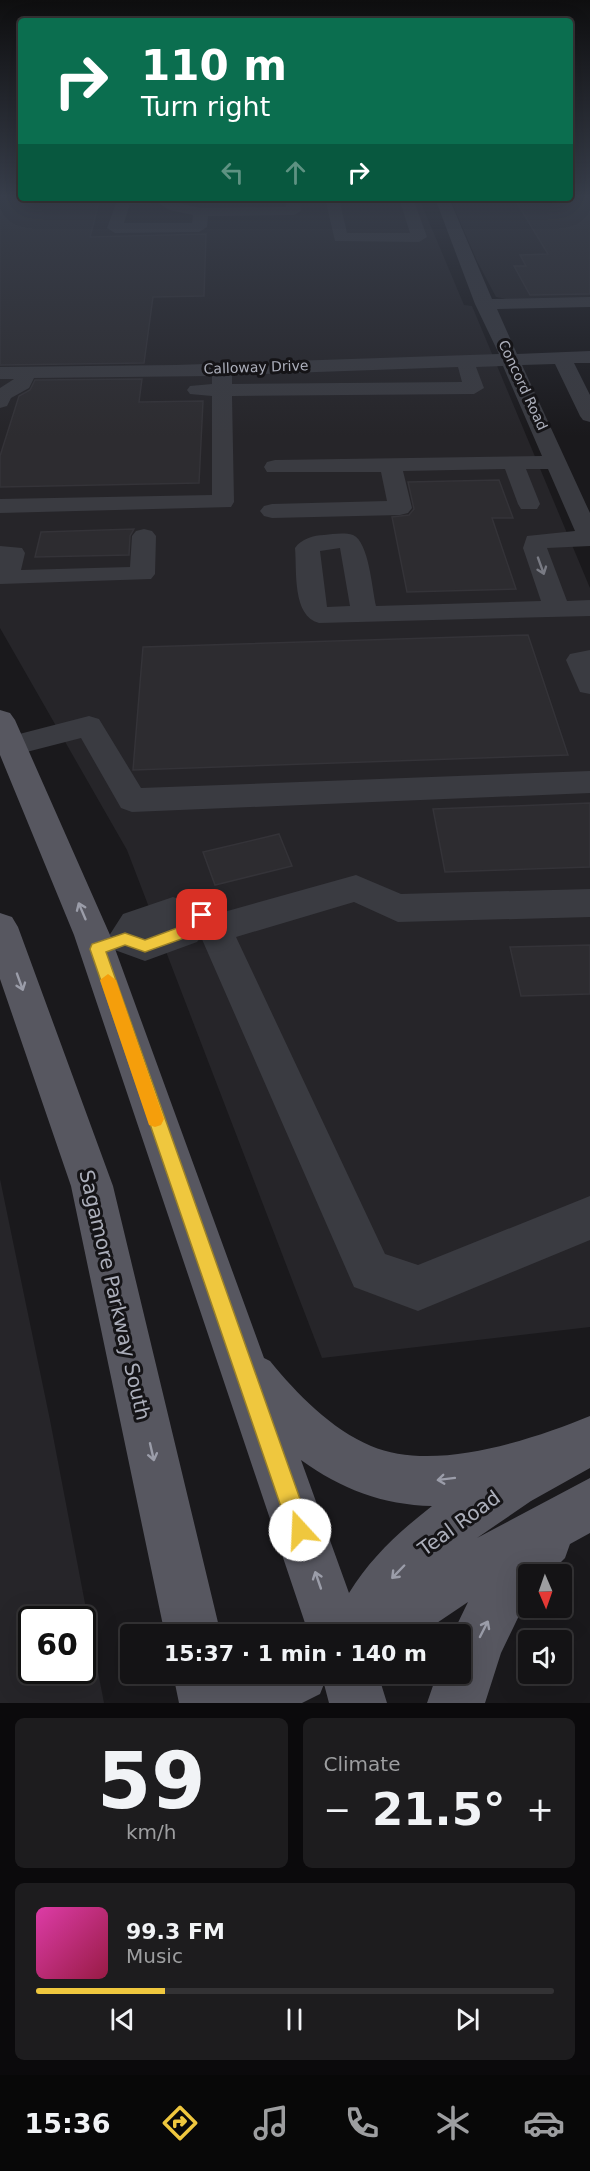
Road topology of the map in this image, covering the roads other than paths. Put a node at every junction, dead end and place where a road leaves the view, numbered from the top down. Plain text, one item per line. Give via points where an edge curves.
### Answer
1 (473, 277) edge
2 (590, 302) edge
3 (484, 304) junction
4 (590, 357) edge
5 (562, 358) junction
6 (512, 359) junction
7 (465, 362) junction
8 (0, 373) edge
9 (24, 379) junction
10 (223, 379) junction
11 (0, 402) edge
12 (581, 428) edge
13 (544, 433) junction
14 (557, 462) junction
15 (513, 463) junction
16 (391, 465) junction
17 (275, 467) dead end
18 (529, 504) dead end
19 (0, 506) edge
20 (272, 511) dead end
21 (144, 536) dead end
22 (590, 538) edge
23 (0, 553) edge
24 (590, 608) edge
25 (557, 609) junction
26 (364, 613) dead end
27 (6, 733) edge
28 (590, 782) edge
29 (590, 903) edge
30 (204, 924) junction
31 (0, 927) edge
32 (111, 944) junction
33 (590, 1218) edge
34 (241, 1362) junction
35 (577, 1447) edge
36 (581, 1508) edge
37 (191, 1624) edge
38 (333, 1624) edge
39 (362, 1624) edge
40 (387, 1624) edge
41 (203, 1684) edge
42 (279, 1684) edge
43 (353, 1684) edge
44 (208, 1703) edge
45 (240, 1703) edge
46 (358, 1703) edge
47 (456, 1703) edge

1 - 3 street, Concord Road
2 - 3 street
3 - 6 street, Concord Road
4 - 5 street, Calloway Drive
5 - 6 street, Calloway Drive
5 - 12 street
6 - 7 street, Calloway Drive
6 - 13 street, Concord Road
7 - 10 street, Calloway Drive
7 - 10 street via 474,388
8 - 9 street, Calloway Drive
9 - 10 street, Calloway Drive
9 - 10 street via 38,389 66,392 150,391
9 - 11 street via 2,395
10 - 19 street via 223,502
12 - 13 street
13 - 14 street, Concord Road
14 - 15 street
14 - 22 street, Concord Road
15 - 16 street
15 - 18 street
16 - 17 street
16 - 20 street via 400,508
21 - 23 street via 142,574 6,578 13,553
22 -> 25 street via 536,541 535,548
24 - 25 street
25 - 26 street
27 - 28 street via 89,726 132,800
32 -> 27 main road
29 - 30 street via 398,908 356,888
30 - 32 street via 173,910 135,924
30 - 33 street via 370,1270 418,1288
31 -> 37 main road, Sagamore Parkway South via 92,1186
32 - 34 main road
35 -> 34 main road via 497,1472 438,1480 387,1477 336,1456 268,1398
38 -> 34 main road
35 -> 39 main road, Teal Road via 471,1512 417,1552 392,1578
36 - 40 main road via 453,1580
47 -> 36 main road via 476,1644 510,1576
41 - 44 main road
42 - 45 main road
43 - 46 main road

